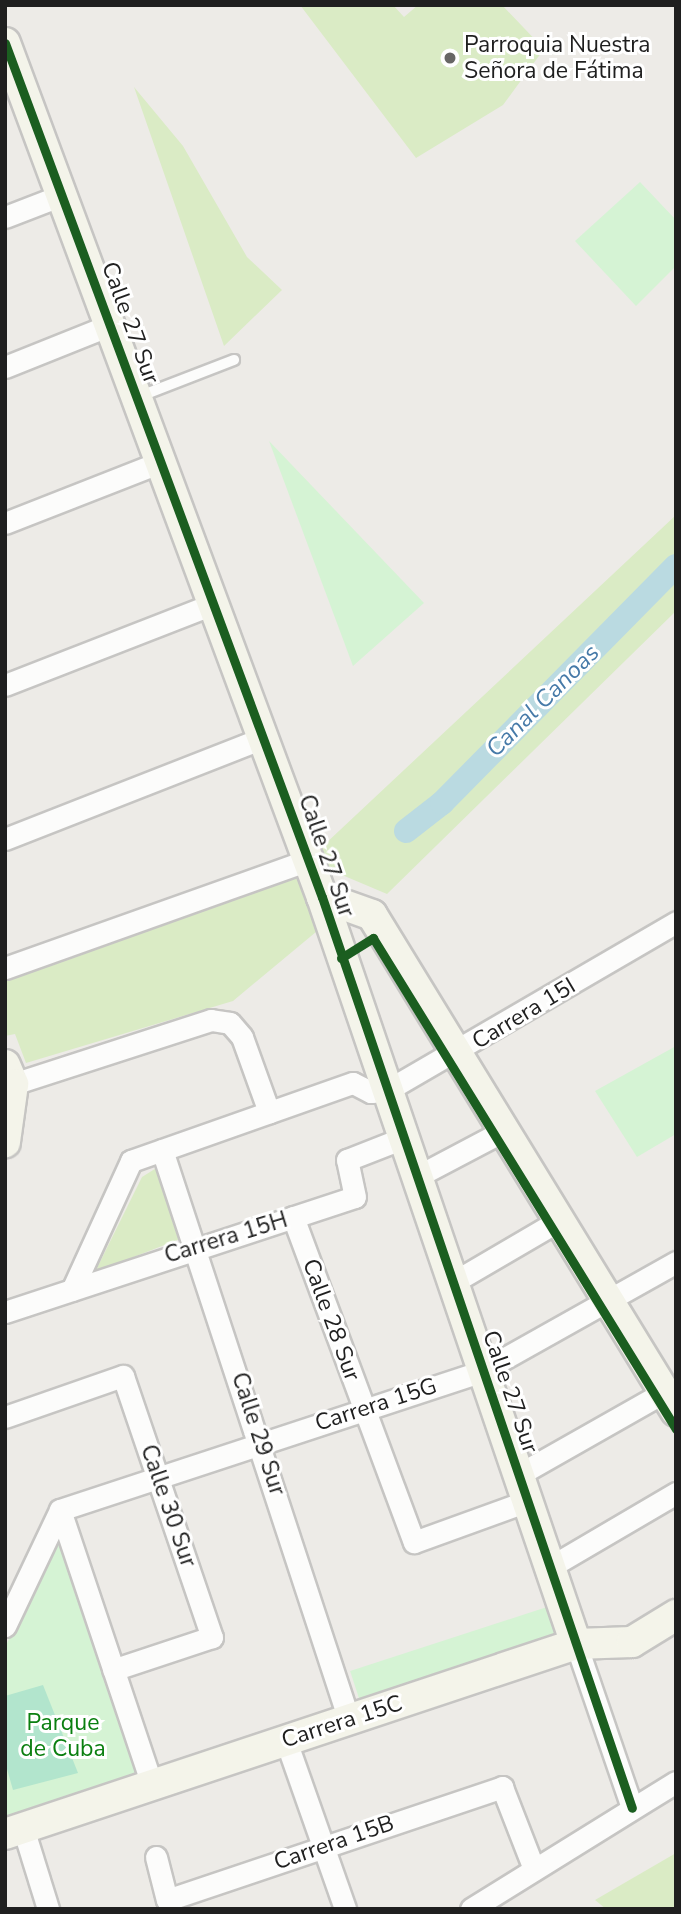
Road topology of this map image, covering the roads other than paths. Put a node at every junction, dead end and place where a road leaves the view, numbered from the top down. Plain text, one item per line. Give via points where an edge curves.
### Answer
1 (5, 43) edge
2 (62, 195) junction
3 (5, 217) edge
4 (110, 325) junction
5 (234, 360) dead end
6 (5, 367) edge
7 (137, 398) junction
8 (161, 462) junction
9 (5, 523) edge
10 (214, 604) junction
11 (5, 685) edge
12 (263, 738) junction
13 (5, 839) edge
14 (308, 860) junction
15 (322, 897) junction
16 (676, 922) edge
17 (5, 968) edge
18 (458, 1053) junction
19 (9, 1074) edge
20 (386, 1091) junction
21 (269, 1112) junction
22 (505, 1130) junction
23 (402, 1138) junction
24 (5, 1142) edge
25 (162, 1150) junction
26 (416, 1177) junction
27 (293, 1217) junction
28 (560, 1220) junction
29 (196, 1245) junction
30 (676, 1262) edge
31 (452, 1283) junction
32 (72, 1290) junction
33 (610, 1303) junction
34 (5, 1312) edge
35 (482, 1371) junction
36 (670, 1402) edge
37 (364, 1409) junction
38 (5, 1417) edge
39 (261, 1443) junction
40 (159, 1476) junction
41 (522, 1488) junction
42 (676, 1493) edge
43 (60, 1510) junction
44 (550, 1567) junction
45 (676, 1615) edge
46 (7, 1620) edge
47 (576, 1644) junction
48 (113, 1670) junction
49 (348, 1720) junction
50 (286, 1741) junction
51 (676, 1782) edge
52 (152, 1785) junction
53 (632, 1808) junction
54 (14, 1831) edge
55 (324, 1847) junction
56 (156, 1857) dead end
57 (534, 1869) junction
58 (48, 1909) edge
59 (345, 1909) edge
60 (471, 1909) edge

1 - 2 street, Calle 27 Sur
2 - 3 street
2 - 4 street, Calle 27 Sur
4 - 6 street
4 - 7 street, Calle 27 Sur
5 - 7 lane
7 - 8 street, Calle 27 Sur
8 - 9 street
8 - 10 street, Calle 27 Sur
10 - 11 street
10 - 12 street, Calle 27 Sur
12 - 13 street
12 - 14 street, Calle 27 Sur
14 - 15 street, Calle 27 Sur
14 - 17 street
15 - 18 street via 372,915
15 - 20 street, Calle 27 Sur
16 - 18 street, Carrera 15I
18 - 20 street, Carrera 15I
18 - 22 street
19 - 21 street via 211,1020 230,1023 242,1037
19 - 24 street
20 - 21 street via 353,1083
20 - 23 street, Calle 27 Sur
21 - 25 street
22 - 26 street
22 - 28 street
23 - 26 street, Calle 27 Sur
23 - 27 street, Carrera 15H via 347,1160 355,1197
25 - 29 street, Calle 29 Sur
25 - 32 street via 131,1161
26 - 31 street, Calle 27 Sur
27 - 29 street, Carrera 15H
27 - 37 street, Calle 28 Sur
28 - 31 street
28 - 33 street
29 - 32 street, Carrera 15H
29 - 39 street, Calle 29 Sur
30 - 33 street, Carrera 15G
31 - 35 street, Calle 27 Sur
32 - 34 street, Carrera 15H
33 - 35 street, Carrera 15G
33 - 36 street
35 - 37 street, Carrera 15G
35 - 41 street, Calle 27 Sur
36 - 41 street
37 - 39 street, Carrera 15G
37 - 41 street, Calle 28 Sur via 414,1542
38 - 40 street, Calle 30 Sur via 123,1376
39 - 40 street, Carrera 15G
39 - 49 street, Calle 29 Sur
40 - 43 street, Carrera 15G
40 - 48 street, Calle 30 Sur via 212,1637
41 - 44 street, Calle 27 Sur
42 - 44 street
43 - 46 street
43 - 48 street
44 - 47 street, Calle 27 Sur
45 - 47 street, Carrera 15C via 632,1643
47 - 49 street, Carrera 15C
47 - 53 street, Calle 27 Sur
48 - 52 street
49 - 50 street, Carrera 15C
50 - 52 street, Carrera 15C
50 - 55 street
51 - 53 street
52 - 54 street, Carrera 15C
53 - 57 street
54 - 58 street
55 - 56 street, Carrera 15B via 167,1900
55 - 57 street, Carrera 15B via 502,1787
55 - 59 street
57 - 60 street

